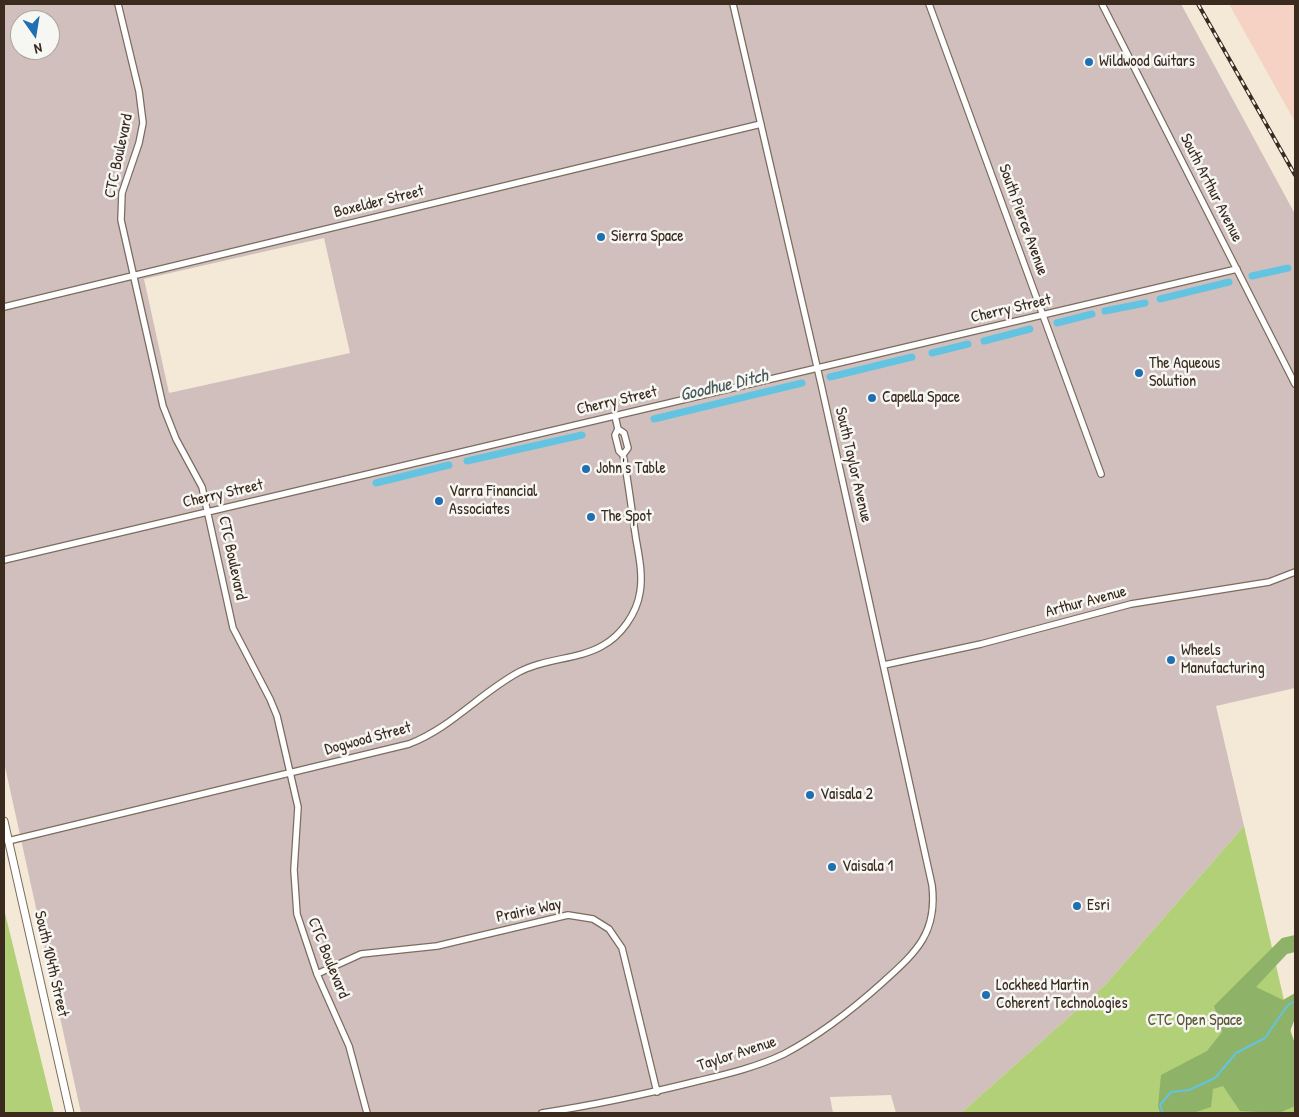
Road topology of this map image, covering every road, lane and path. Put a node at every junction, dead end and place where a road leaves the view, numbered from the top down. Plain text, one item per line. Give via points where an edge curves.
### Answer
1 (118, 4) edge
2 (733, 4) edge
3 (929, 4) edge
4 (1102, 4) edge
5 (761, 124) junction
6 (1237, 269) junction
7 (134, 276) junction
8 (4, 308) edge
9 (1043, 315) junction
10 (817, 369) junction
11 (1295, 384) edge
12 (615, 416) junction
13 (618, 429) junction
14 (623, 455) junction
15 (1101, 474) dead end
16 (208, 512) junction
17 (4, 560) edge
18 (1295, 572) edge
19 (884, 665) junction
20 (290, 774) junction
21 (4, 821) edge
22 (8, 841) junction
23 (927, 933) joint
24 (317, 974) junction
25 (657, 1092) junction
26 (70, 1113) edge
27 (367, 1113) edge
28 (542, 1113) edge

1 - 7 street, CTC Boulevard via 142,108 139,143 122,193 122,220
2 - 5 street, South Taylor Avenue
3 - 9 street, South Pierce Avenue
4 - 6 street, South Arthur Avenue
5 - 7 street, Boxelder Street
5 - 10 street, South Taylor Avenue
6 - 9 street, Cherry Street
6 - 11 street, South Arthur Avenue
7 - 8 street, Boxelder Street
7 - 16 street, CTC Boulevard via 163,406 176,439 202,487
9 - 10 street, Cherry Street
9 - 15 street, South Pierce Avenue
10 - 12 street, Cherry Street
10 - 19 street, South Taylor Avenue
12 - 13 street, Dogwood Street
12 - 16 street, Cherry Street
13 - 14 street, Dogwood Street via 615,435
13 - 14 street, Dogwood Street via 624,433 628,448
14 - 20 street, Dogwood Street via 641,573 634,612 621,631 602,646 528,667 506,679 434,733 416,742
16 - 17 street, Cherry Street
16 - 20 street, CTC Boulevard via 233,628 275,710
18 - 19 street, Arthur Avenue via 1269,582 1131,604 981,644
19 - 23 street, South Taylor Avenue via 932,885 933,912
20 - 22 street, Dogwood Street
20 - 24 street, CTC Boulevard via 298,807 295,907
21 - 22 street, South 104th Street
22 - 26 street, South 104th Street
23 - 25 street, Taylor Avenue via 907,961 820,1033 763,1063
24 - 25 street, Prairie Way via 361,954 437,946 568,915 593,919 609,929 622,948
24 - 27 street, CTC Boulevard via 349,1046
25 - 28 street, Taylor Avenue

